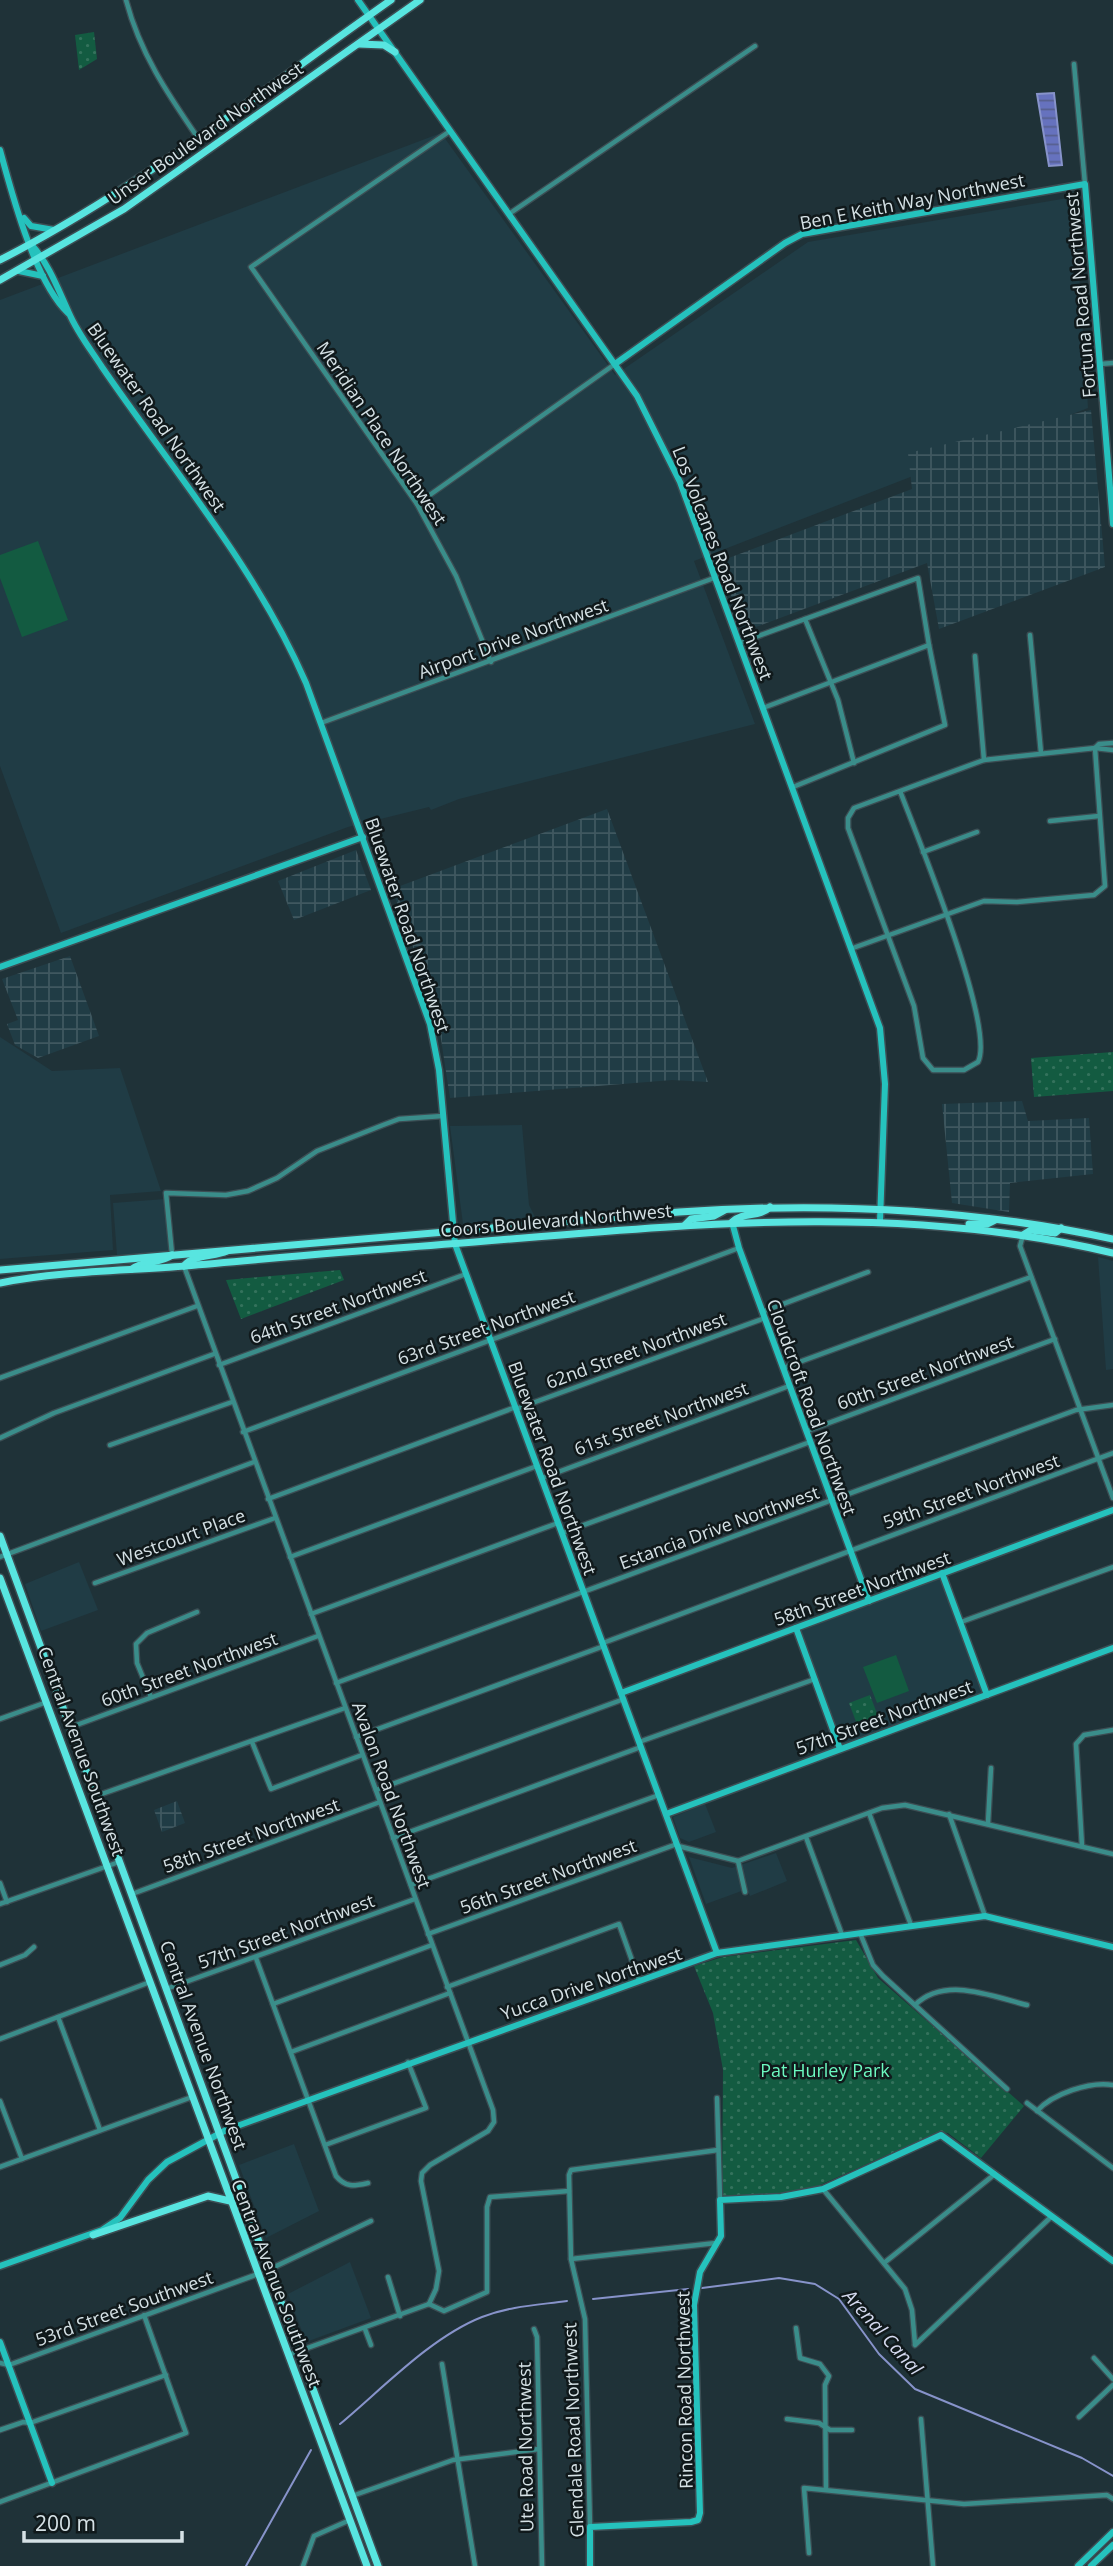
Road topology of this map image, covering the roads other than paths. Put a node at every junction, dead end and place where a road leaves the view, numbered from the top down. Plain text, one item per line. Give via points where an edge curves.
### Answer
1 (126, 0) edge
2 (358, 0) edge
3 (391, 0) edge
4 (420, 0) edge
5 (369, 15) junction
6 (379, 29) junction
7 (359, 44) junction
8 (755, 47) dead end
9 (395, 52) junction
10 (1074, 64) dead end
11 (450, 130) junction
12 (198, 138) junction
13 (0, 150) edge
14 (1084, 184) junction
15 (19, 213) junction
16 (509, 214) junction
17 (56, 230) junction
18 (31, 244) junction
19 (39, 259) junction
20 (0, 260) edge
21 (19, 271) junction
22 (43, 276) junction
23 (0, 280) edge
24 (69, 314) junction
25 (1113, 363) edge
26 (615, 364) junction
27 (1100, 364) junction
28 (418, 504) junction
29 (1113, 524) edge
30 (714, 579) junction
31 (804, 619) junction
32 (1030, 635) dead end
33 (739, 643) junction
34 (929, 645) junction
35 (975, 656) dead end
36 (491, 662) junction
37 (829, 683) junction
38 (763, 708) junction
39 (321, 723) junction
40 (1113, 743) edge
41 (1095, 748) junction
42 (1113, 750) edge
43 (1041, 753) junction
44 (984, 760) junction
45 (854, 763) junction
46 (793, 787) junction
47 (900, 791) junction
48 (1100, 816) junction
49 (1050, 821) dead end
50 (977, 832) dead end
51 (363, 837) junction
52 (923, 852) junction
53 (946, 915) junction
54 (888, 937) junction
55 (853, 948) junction
56 (0, 968) edge
57 (443, 1116) junction
58 (771, 1207) junction
59 (880, 1208) junction
60 (727, 1209) junction
61 (996, 1219) junction
62 (880, 1221) junction
63 (732, 1222) junction
64 (685, 1225) junction
65 (951, 1226) junction
66 (1061, 1228) junction
67 (454, 1231) junction
68 (1023, 1235) junction
69 (1113, 1239) edge
70 (455, 1244) junction
71 (738, 1248) junction
72 (230, 1249) junction
73 (1113, 1253) edge
74 (173, 1254) junction
75 (184, 1266) junction
76 (3, 1269) edge
77 (131, 1269) junction
78 (868, 1272) dead end
79 (467, 1274) junction
80 (1031, 1277) junction
81 (3, 1282) edge
82 (197, 1306) junction
83 (764, 1315) junction
84 (1055, 1339) junction
85 (491, 1341) junction
86 (215, 1354) junction
87 (219, 1365) junction
88 (783, 1368) junction
89 (0, 1378) edge
90 (789, 1386) junction
91 (232, 1402) junction
92 (1113, 1405) edge
93 (516, 1408) junction
94 (1081, 1409) junction
95 (806, 1431) junction
96 (243, 1432) junction
97 (0, 1438) edge
98 (810, 1442) junction
99 (110, 1445) dead end
100 (1113, 1453) edge
101 (1098, 1458) junction
102 (254, 1462) junction
103 (537, 1466) junction
104 (542, 1478) junction
105 (1113, 1498) edge
106 (268, 1499) junction
107 (831, 1500) junction
108 (1113, 1510) edge
109 (275, 1518) junction
110 (558, 1523) junction
111 (562, 1534) junction
112 (0, 1536) edge
113 (850, 1550) junction
114 (3, 1556) edge
115 (290, 1557) junction
116 (1113, 1567) edge
117 (942, 1573) junction
118 (0, 1578) edge
119 (95, 1583) dead end
120 (584, 1591) junction
121 (869, 1601) junction
122 (197, 1612) dead end
123 (311, 1614) junction
124 (961, 1622) junction
125 (796, 1628) junction
126 (318, 1636) junction
127 (603, 1644) junction
128 (1113, 1648) edge
129 (815, 1679) junction
130 (336, 1684) junction
131 (987, 1695) junction
132 (622, 1696) junction
133 (151, 1697) junction
134 (48, 1702) junction
135 (345, 1708) junction
136 (0, 1719) edge
137 (70, 1727) junction
138 (1113, 1730) edge
139 (356, 1737) junction
140 (253, 1742) junction
141 (640, 1744) junction
142 (840, 1749) junction
143 (362, 1755) junction
144 (991, 1768) dead end
145 (376, 1790) junction
146 (659, 1795) junction
147 (96, 1796) junction
148 (380, 1802) junction
149 (869, 1813) junction
150 (666, 1814) junction
151 (949, 1814) junction
152 (988, 1823) junction
153 (806, 1837) junction
154 (393, 1838) junction
155 (677, 1845) junction
156 (1082, 1846) junction
157 (1113, 1854) edge
158 (737, 1861) junction
159 (119, 1862) junction
160 (107, 1866) junction
161 (0, 1883) edge
162 (411, 1885) junction
163 (745, 1892) dead end
164 (132, 1894) junction
165 (415, 1899) junction
166 (7, 1902) junction
167 (0, 1904) edge
168 (985, 1916) junction
169 (911, 1925) junction
170 (860, 1933) junction
171 (428, 1934) junction
172 (842, 1935) junction
173 (432, 1945) junction
174 (34, 1947) dead end
175 (1113, 1947) edge
176 (717, 1954) junction
177 (256, 1958) junction
178 (0, 1965) edge
179 (639, 1980) junction
180 (151, 1982) junction
181 (166, 1989) junction
182 (449, 1990) junction
183 (273, 2004) junction
184 (915, 2005) junction
185 (1027, 2005) dead end
186 (58, 2017) junction
187 (0, 2039) edge
188 (468, 2041) junction
189 (291, 2052) junction
190 (408, 2062) junction
191 (1113, 2085) edge
192 (1007, 2089) dead end
193 (193, 2096) junction
194 (717, 2098) dead end
195 (308, 2099) junction
196 (0, 2101) edge
197 (1027, 2103) dead end
198 (1037, 2111) junction
199 (100, 2130) junction
200 (220, 2133) junction
201 (207, 2139) junction
202 (325, 2145) junction
203 (718, 2150) junction
204 (22, 2159) junction
205 (0, 2167) edge
206 (1113, 2168) edge
207 (996, 2174) junction
208 (368, 2183) dead end
209 (823, 2189) junction
210 (569, 2191) junction
211 (720, 2200) junction
212 (230, 2201) junction
213 (1052, 2216) junction
214 (371, 2221) dead end
215 (93, 2235) junction
216 (719, 2243) junction
217 (571, 2259) junction
218 (1113, 2261) edge
219 (884, 2263) junction
220 (0, 2266) edge
221 (270, 2269) junction
222 (258, 2274) junction
223 (388, 2277) dead end
224 (429, 2304) junction
225 (144, 2315) junction
226 (400, 2316) junction
227 (796, 2328) dead end
228 (365, 2329) junction
229 (534, 2329) dead end
230 (0, 2342) edge
231 (371, 2345) dead end
232 (302, 2351) junction
233 (287, 2356) junction
234 (1094, 2358) dead end
235 (0, 2363) edge
236 (442, 2364) dead end
237 (9, 2365) junction
238 (166, 2375) junction
239 (1113, 2379) edge
240 (1113, 2385) edge
241 (1079, 2417) dead end
242 (786, 2419) dead end
243 (921, 2419) dead end
244 (30, 2423) junction
245 (825, 2427) junction
246 (0, 2430) edge
247 (852, 2430) dead end
248 (540, 2449) junction
249 (458, 2459) junction
250 (52, 2483) junction
251 (826, 2489) junction
252 (352, 2496) junction
253 (1113, 2499) edge
254 (0, 2502) edge
255 (928, 2502) junction
256 (351, 2520) junction
257 (590, 2527) junction
258 (1113, 2532) edge
259 (1113, 2545) edge
260 (809, 2553) dead end
261 (303, 2566) edge
262 (367, 2566) edge
263 (378, 2566) edge
264 (475, 2566) edge
265 (542, 2566) edge
266 (590, 2566) edge
267 (933, 2566) edge
268 (1077, 2566) edge
269 (1091, 2566) edge

1 - 12 street via 156,77
2 - 5 street, Los Volcanes Road Northwest
3 - 5 main road, Unser Boulevard Northwest
4 - 6 main road, Unser Boulevard Northwest
5 - 6 street, Los Volcanes Road Northwest
5 - 12 main road, Unser Boulevard Northwest
6 - 7 main road, Unser Boulevard Northwest
6 - 9 street, Los Volcanes Road Northwest
7 - 9 main road via 384,45
7 - 19 main road, Unser Boulevard Northwest via 186,168
8 - 16 street
9 - 11 street, Los Volcanes Road Northwest
10 - 14 street, Fortuna Road Northwest
11 - 16 street, Los Volcanes Road Northwest
11 - 28 street, Meridian Place Northwest via 251,267
12 - 17 main road, Unser Boulevard Northwest
13 - 15 street, Bluewater Road Northwest
14 - 26 street, Ben E Keith Way Northwest via 802,234
14 - 27 street, Fortuna Road Northwest
15 - 17 street via 31,226
15 - 18 street, Bluewater Road Northwest
16 - 26 street, Los Volcanes Road Northwest
17 - 18 main road, Unser Boulevard Northwest
18 - 19 street, Bluewater Road Northwest
18 - 20 main road, Unser Boulevard Northwest
19 - 21 main road, Unser Boulevard Northwest
19 - 22 street, Bluewater Road Northwest
19 - 24 street, Bluewater Road Northwest
21 - 22 street
21 - 23 main road, Unser Boulevard Northwest
22 - 24 street, Bluewater Road Northwest
24 - 39 street, Bluewater Road Northwest via 259,589 286,638
25 - 27 street
26 - 28 street
26 - 30 street, Los Volcanes Road Northwest via 665,447
27 - 29 street, Fortuna Road Northwest
28 - 36 street, Meridian Place Northwest via 456,576
30 - 33 street, Los Volcanes Road Northwest
30 - 36 street, Airport Drive Northwest
31 - 33 street
31 - 34 street via 918,578
31 - 37 street
32 - 43 street
33 - 38 street, Los Volcanes Road Northwest
34 - 37 street
34 - 45 street via 945,724
35 - 44 street
36 - 39 street, Airport Drive Northwest
37 - 38 street
37 - 45 street via 838,700
38 - 46 street, Los Volcanes Road Northwest
39 - 51 street, Bluewater Road Northwest
40 - 41 street
41 - 42 street
41 - 43 street
41 - 48 street
43 - 44 street
44 - 47 street
45 - 46 street
46 - 55 street, Los Volcanes Road Northwest
47 - 52 street
47 - 54 street via 854,808 848,818
48 - 49 street
48 - 53 street via 1102,891 1017,902 985,901
50 - 52 street
51 - 56 street
51 - 57 street, Bluewater Road Northwest via 425,1006 436,1050
52 - 53 street
53 - 54 street
53 - 54 street via 967,970 981,1049 972,1067 933,1070 923,1058 914,1006
54 - 55 street
55 - 59 street, Los Volcanes Road Northwest via 880,1028 886,1065
57 - 67 street, Bluewater Road Northwest
57 - 74 street via 391,1122 317,1151 248,1191 166,1193
58 - 59 main road, Coors Boulevard Northwest
58 - 60 main road, Coors Boulevard Northwest
58 - 63 main road via 764,1213 739,1215
59 - 61 main road, Coors Boulevard Northwest
59 - 62 street, Los Volcanes Road Northwest
60 - 64 main road
60 - 67 main road, Coors Boulevard Northwest
61 - 65 main road via 987,1224
61 - 66 main road, Coors Boulevard Northwest
62 - 63 main road, Coors Boulevard Northwest
62 - 65 main road, Coors Boulevard Northwest
63 - 64 main road, Coors Boulevard Northwest
63 - 71 street, Cloudcroft Road Northwest
64 - 70 main road, Coors Boulevard Northwest
65 - 68 main road, Coors Boulevard Northwest
66 - 68 main road via 1055,1233 1031,1230
66 - 69 main road, Coors Boulevard Northwest
67 - 70 street, Bluewater Road Northwest
67 - 72 main road, Coors Boulevard Northwest
68 - 73 main road, Coors Boulevard Northwest
68 - 80 street via 1020,1246
70 - 75 main road, Coors Boulevard Northwest
70 - 79 street, Bluewater Road Northwest
71 - 83 street, Cloudcroft Road Northwest
71 - 85 street, 63rd Street Northwest
72 - 74 main road, Coors Boulevard Northwest
72 - 75 main road
74 - 76 main road, Coors Boulevard Northwest
74 - 77 main road
75 - 77 main road, Coors Boulevard Northwest
75 - 82 street, Avalon Road Northwest
76 - 81 main road
77 - 81 main road, Coors Boulevard Northwest
78 - 83 street, 62nd Street Northwest
79 - 85 street, Bluewater Road Northwest
79 - 87 street, 64th Street Northwest
80 - 84 street
80 - 88 street
82 - 86 street, Avalon Road Northwest
82 - 89 street
83 - 88 street, Cloudcroft Road Northwest
83 - 93 street, 62nd Street Northwest
84 - 94 street
84 - 95 street, 60th Street Northwest
85 - 93 street, Bluewater Road Northwest
85 - 96 street, 63rd Street Northwest
86 - 87 street, Avalon Road Northwest
86 - 97 street via 54,1413
87 - 91 street, Avalon Road Northwest
88 - 90 street, Cloudcroft Road Northwest
90 - 95 street, Cloudcroft Road Northwest
90 - 104 street, 61st Street Northwest
91 - 96 street, Avalon Road Northwest
91 - 99 street
92 - 94 street, Estancia Drive Northwest
93 - 103 street, Bluewater Road Northwest
93 - 106 street, 62nd Street Northwest
94 - 101 street
94 - 107 street, Estancia Drive Northwest
95 - 98 street, Cloudcroft Road Northwest
96 - 102 street, Avalon Road Northwest
98 - 107 street, Cloudcroft Road Northwest
98 - 111 street
100 - 101 street, 59th Street Northwest
101 - 105 street
101 - 113 street, 59th Street Northwest
102 - 106 street, Avalon Road Northwest
102 - 114 street
103 - 104 street, Bluewater Road Northwest
103 - 115 street
104 - 110 street, Bluewater Road Northwest
106 - 109 street, Avalon Road Northwest
107 - 113 street, Cloudcroft Road Northwest
107 - 120 street, Estancia Drive Northwest
108 - 117 street, 58th Street Northwest
109 - 115 street, Avalon Road Northwest
109 - 119 street, Westcourt Place
110 - 111 street, Bluewater Road Northwest
110 - 123 street
111 - 120 street, Bluewater Road Northwest
112 - 114 main road, Central Avenue Northwest
113 - 121 street, Cloudcroft Road Northwest
113 - 127 street, 59th Street Northwest
114 - 137 main road, Central Avenue Northwest
115 - 123 street, Avalon Road Northwest
116 - 124 street
117 - 121 street, 58th Street Northwest
117 - 124 street
118 - 134 main road, Central Avenue Southwest
120 - 127 street, Bluewater Road Northwest
120 - 130 street, Estancia Drive Northwest
121 - 125 street, 58th Street Northwest
122 - 133 street via 147,1633 136,1644 137,1663
123 - 126 street, Avalon Road Northwest
124 - 131 street
125 - 129 street
125 - 132 street, 58th Street Northwest
126 - 130 street, Avalon Road Northwest
126 - 133 street, 60th Street Northwest
127 - 132 street, Bluewater Road Northwest
127 - 139 street, 59th Street Northwest
128 - 131 street, 57th Street Northwest
129 - 141 street
129 - 142 street
130 - 135 street, Avalon Road Northwest
131 - 142 street, 57th Street Northwest
132 - 141 street, Bluewater Road Northwest
132 - 145 street, 58th Street Northwest
133 - 137 street, 60th Street Northwest
134 - 136 street
134 - 160 main road, Central Avenue Southwest
135 - 139 street, Avalon Road Northwest
135 - 140 street
137 - 147 main road, Central Avenue Northwest
138 - 156 street via 1079,1738 1074,1751
139 - 143 street, Avalon Road Northwest
140 - 143 street via 271,1789
140 - 147 street
141 - 146 street, Bluewater Road Northwest
141 - 154 street
142 - 150 street, 57th Street Northwest
143 - 145 street, Avalon Road Northwest
144 - 152 street
145 - 148 street, Avalon Road Northwest
146 - 150 street, Bluewater Road Northwest
146 - 162 street
147 - 159 main road, Central Avenue Northwest
148 - 154 street, Avalon Road Northwest
148 - 164 street, 58th Street Northwest
149 - 151 street via 905,1805
149 - 153 street
149 - 169 street
150 - 155 street, Bluewater Road Northwest
151 - 152 street
151 - 168 street
152 - 156 street
153 - 158 street
153 - 172 street
154 - 162 street, Avalon Road Northwest
155 - 158 street
155 - 171 street, 56th Street Northwest
155 - 176 street, Bluewater Road Northwest
156 - 157 street
158 - 163 street
159 - 160 street
159 - 164 main road, Central Avenue Northwest
160 - 166 street
160 - 180 main road, Central Avenue Southwest
161 - 166 street
162 - 165 street, Avalon Road Northwest
164 - 181 main road, Central Avenue Northwest
165 - 171 street, Avalon Road Northwest
165 - 177 street, 57th Street Northwest
166 - 167 street
168 - 169 street, Yucca Drive Northwest
168 - 175 street
169 - 170 street, Yucca Drive Northwest
170 - 172 street, Yucca Drive Northwest
170 - 184 street via 873,1965
171 - 173 street, Avalon Road Northwest
172 - 176 street, Yucca Drive Northwest
173 - 182 street, Avalon Road Northwest
173 - 183 street
174 - 178 street
176 - 179 street, Yucca Drive Northwest
177 - 181 street, 57th Street Northwest
177 - 183 street
179 - 182 street via 619,1924
179 - 188 street, Yucca Drive Northwest
180 - 186 street
180 - 193 main road, Central Avenue Southwest
181 - 200 main road, Central Avenue Northwest
182 - 188 street, Avalon Road Northwest
182 - 189 street
183 - 189 street
184 - 185 street via 925,1995 956,1989
184 - 192 street
186 - 187 street
186 - 199 street
188 - 190 street, Yucca Drive Northwest
188 - 224 street, Avalon Road Northwest via 494,2122 488,2131 422,2173 439,2271
189 - 195 street
190 - 195 street, Yucca Drive Northwest
190 - 202 street via 426,2108
191 - 198 street via 1097,2084 1053,2098
193 - 199 street
193 - 201 main road, Central Avenue Southwest
194 - 203 street
195 - 200 street, Yucca Drive Northwest
195 - 202 street
196 - 204 street
197 - 198 street
198 - 206 street
199 - 204 street
200 - 201 street, Yucca Drive Northwest
200 - 221 main road, Central Avenue Northwest
201 - 212 main road, Central Avenue Southwest
201 - 215 street, Yucca Drive Northwest via 167,2162 120,2218
202 - 208 street via 341,2182 352,2186
203 - 210 street, Glendale Road Northwest via 571,2170
203 - 211 street
204 - 205 street
207 - 209 street via 941,2135
207 - 213 street
207 - 219 street
209 - 211 street
209 - 219 street
210 - 217 street, Glendale Road Northwest
210 - 224 street via 490,2197 487,2292 444,2311
211 - 216 street
212 - 215 main road via 204,2197
212 - 222 main road, Central Avenue Southwest
213 - 218 street
213 - 219 street via 915,2345 910,2299
214 - 221 street
215 - 220 street, Yucca Drive Northwest
216 - 217 street
216 - 257 street, Rincon Road Northwest via 700,2272 694,2305 698,2520
217 - 257 street, Glendale Road Northwest via 585,2319
221 - 232 main road, Central Avenue Northwest
222 - 225 street, 53rd Street Southwest
222 - 233 main road, Central Avenue Southwest
223 - 226 street
224 - 226 street
225 - 237 street, 53rd Street Southwest
225 - 238 street
226 - 228 street
227 - 245 street via 800,2358 820,2364 828,2376
228 - 231 street
228 - 232 street
229 - 248 street, Ute Road Northwest
230 - 237 street
232 - 233 street
232 - 252 main road, Central Avenue Northwest
233 - 256 main road, Central Avenue Southwest
234 - 239 street
235 - 237 street
236 - 249 street
237 - 244 street
238 - 244 street
238 - 250 street via 186,2433
240 - 241 street
242 - 245 street
243 - 255 street
244 - 246 street
244 - 250 street
245 - 247 street
245 - 251 street
248 - 249 street
248 - 265 street, Ute Road Northwest
249 - 252 street
249 - 264 street
250 - 254 street
251 - 255 street
251 - 260 street via 803,2491
252 - 263 main road, Central Avenue Northwest
253 - 255 street via 1107,2495
255 - 267 street
256 - 261 street via 314,2536
256 - 262 main road, Central Avenue Southwest
257 - 266 street, Glendale Road Northwest
258 - 268 street
259 - 269 street

